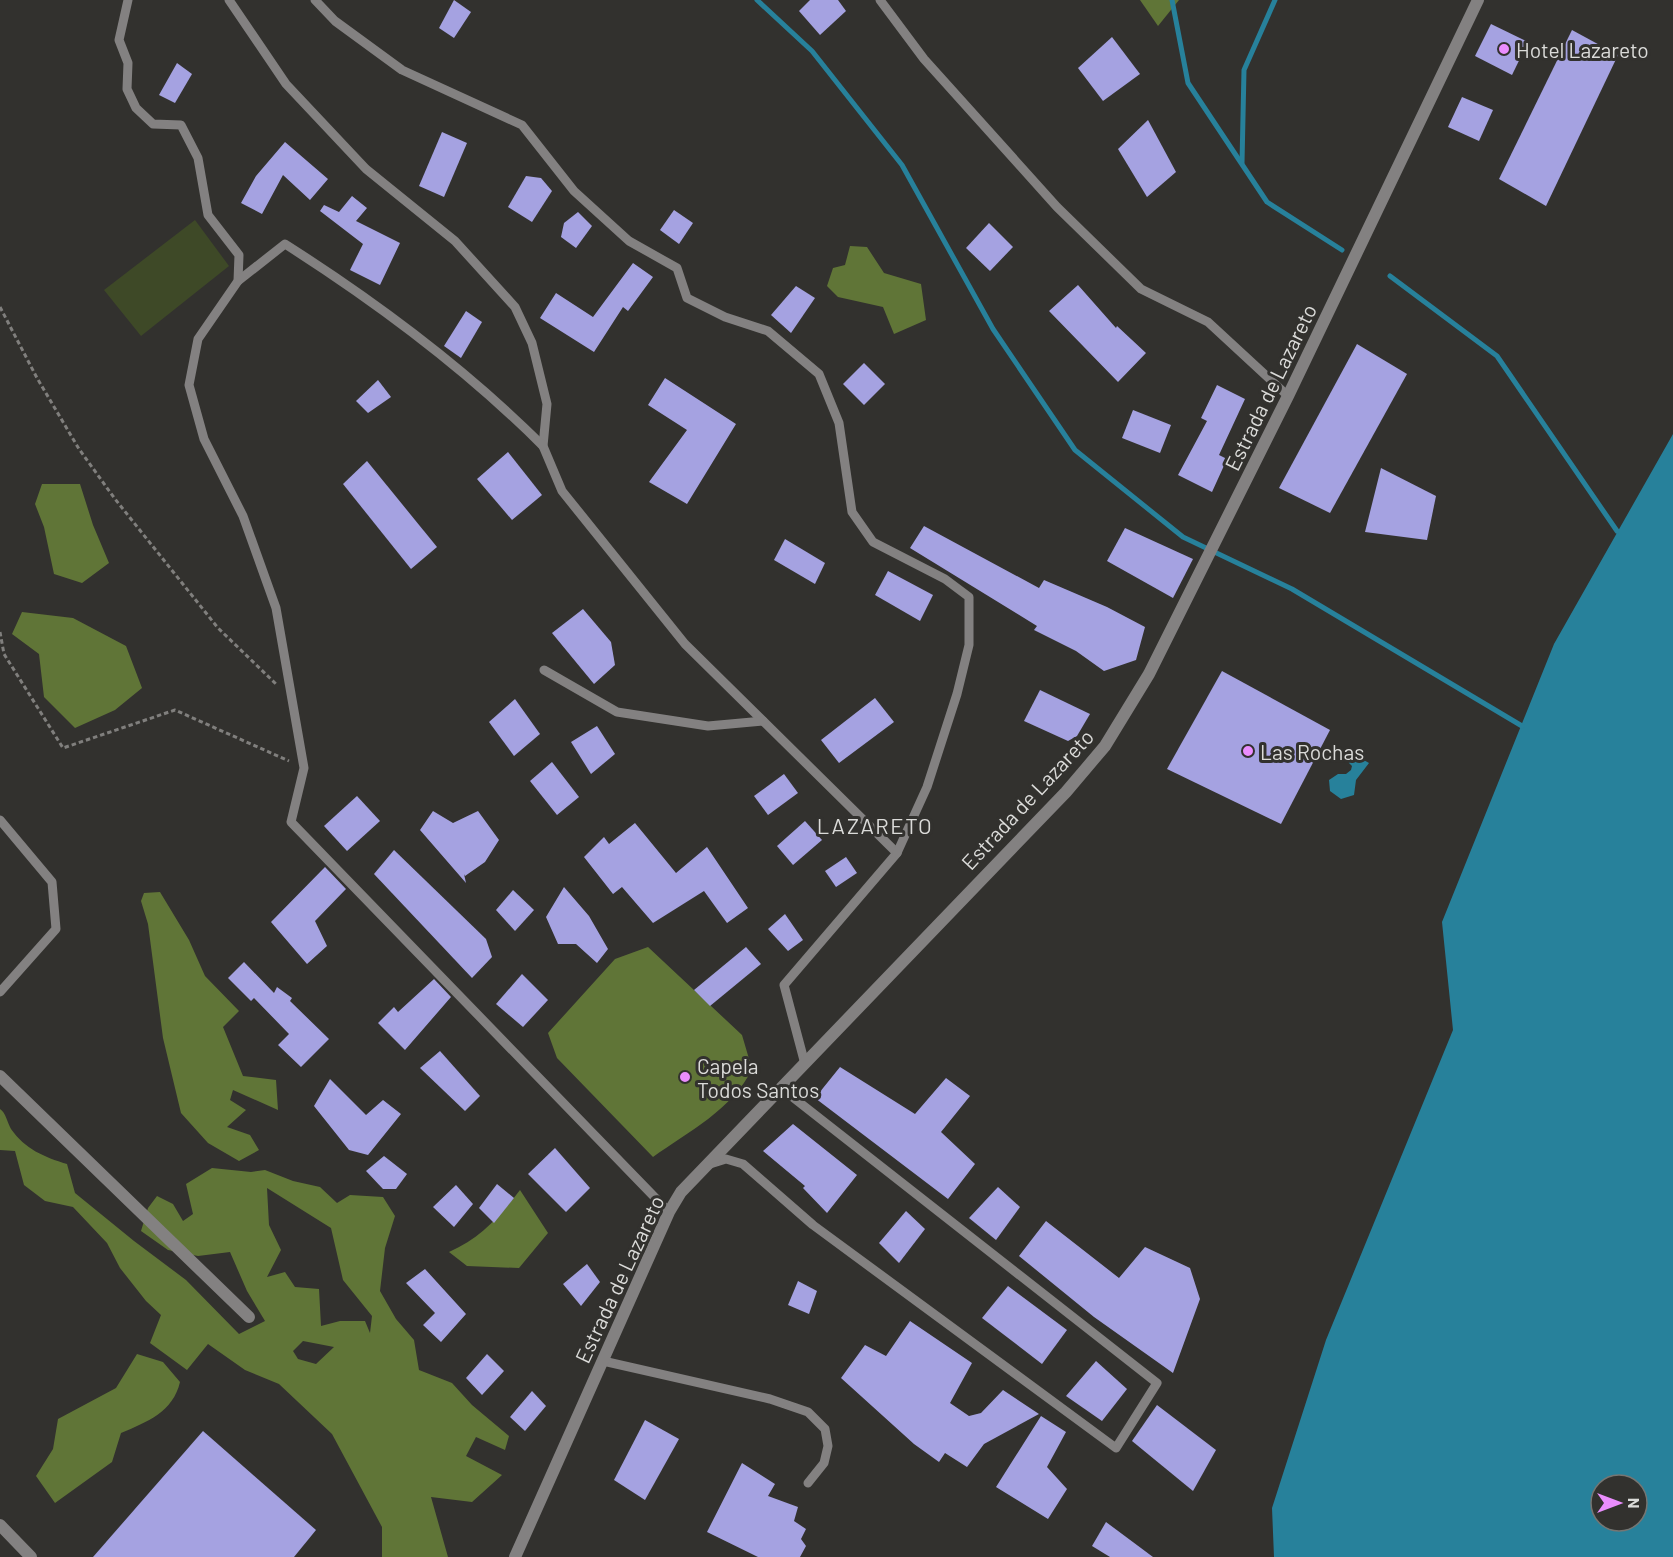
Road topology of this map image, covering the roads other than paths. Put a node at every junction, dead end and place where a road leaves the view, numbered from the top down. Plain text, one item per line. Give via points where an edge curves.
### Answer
1 (128, 0) edge
2 (229, 0) edge
3 (315, 0) edge
4 (880, 0) edge
5 (1478, 0) edge
6 (238, 281) junction
7 (1288, 396) junction
8 (543, 446) junction
9 (544, 670) dead end
10 (763, 721) junction
11 (0, 820) edge
12 (897, 853) junction
13 (0, 992) edge
14 (805, 1064) junction
15 (0, 1076) edge
16 (782, 1088) junction
17 (706, 1165) junction
18 (669, 1212) junction
19 (249, 1317) dead end
20 (603, 1360) junction
21 (807, 1483) dead end
22 (0, 1525) edge
23 (31, 1557) edge
24 (515, 1557) edge

1 - 6 lane via 119,39 128,63 127,89 136,108 153,124 181,125 198,158 208,215 239,255
2 - 8 lane via 286,84 366,169 455,241 514,307 532,343 547,404
3 - 12 lane via 335,21 402,70 522,125 574,191 629,241 677,268 687,298 725,317 768,331 819,374 839,423 852,513 873,543 945,579 969,597 969,645 957,694 927,787
4 - 7 lane via 924,59 1057,207 1141,289 1208,322
5 - 7 street, Estrada de Lazareto
6 - 8 lane via 285,244 329,272 474,382
6 - 18 lane via 198,339 189,385 204,439 243,516 276,608 304,768 291,822
7 - 14 street, Estrada de Lazareto via 1149,674 1105,746 1066,792
8 - 10 lane via 562,491 685,644
9 - 10 lane via 616,712 708,726
10 - 12 lane
11 - 13 lane via 52,882 56,929
12 - 14 lane via 784,985
14 - 16 street, Estrada de Lazareto
15 - 19 street
16 - 17 street, Estrada de Lazareto
16 - 17 lane via 1157,1383 1116,1448 813,1225 743,1164 726,1160
17 - 18 street, Estrada de Lazareto
18 - 20 street, Estrada de Lazareto
20 - 21 lane via 770,1399 807,1412 825,1429 828,1446 824,1463
20 - 24 street, Estrada de Lazareto
22 - 23 street

